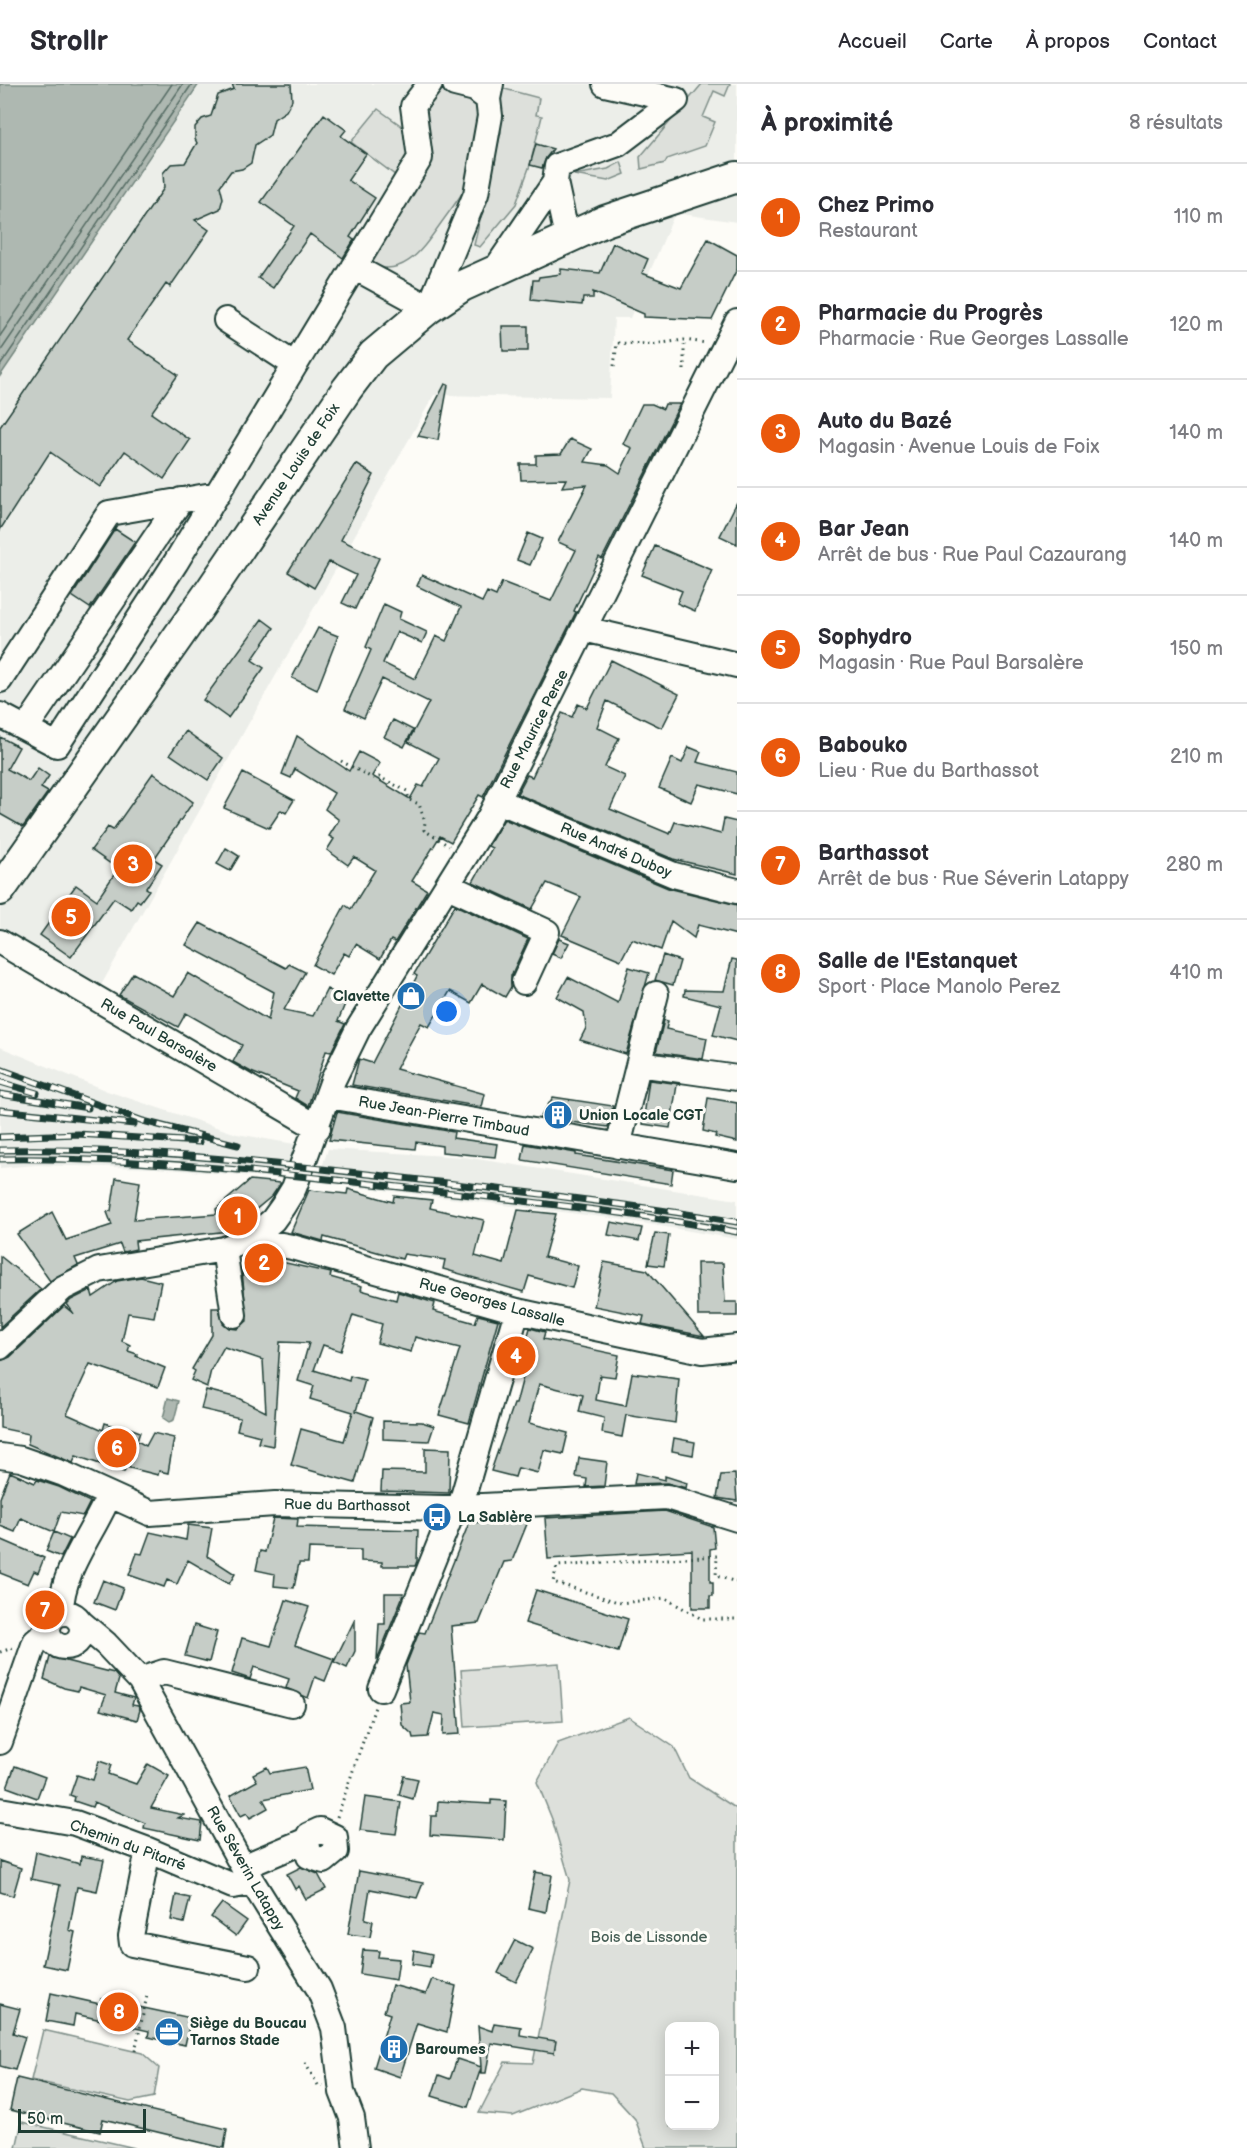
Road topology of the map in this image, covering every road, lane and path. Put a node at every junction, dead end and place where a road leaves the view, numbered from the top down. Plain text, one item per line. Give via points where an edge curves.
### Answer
1 (430, 84) edge
2 (455, 84) edge
3 (605, 84) edge
4 (490, 91) edge
5 (681, 92) edge
6 (555, 182) junction
7 (729, 185) edge
8 (567, 237) junction
9 (354, 267) junction
10 (495, 270) junction
11 (429, 308) junction
12 (226, 320) dead end
13 (737, 322) edge
14 (684, 340) junction
15 (296, 365) junction
16 (716, 365) junction
17 (614, 366) dead end
18 (684, 370) dead end
19 (218, 494) junction
20 (181, 500) junction
21 (584, 628) junction
22 (737, 666) edge
23 (0, 680) edge
24 (0, 715) edge
25 (26, 728) junction
26 (341, 761) dead end
27 (498, 801) junction
28 (465, 857) junction
29 (448, 886) junction
30 (0, 890) edge
31 (737, 891) edge
32 (0, 942) edge
33 (524, 982) dead end
34 (656, 994) dead end
35 (639, 1064) junction
36 (737, 1078) edge
37 (329, 1096) junction
38 (318, 1128) junction
39 (618, 1146) junction
40 (737, 1166) edge
41 (250, 1239) junction
42 (224, 1249) junction
43 (517, 1311) junction
44 (234, 1315) dead end
45 (0, 1347) edge
46 (737, 1347) edge
47 (0, 1456) edge
48 (109, 1495) junction
49 (460, 1507) junction
50 (737, 1519) edge
51 (737, 1582) edge
52 (737, 1619) edge
53 (63, 1622) junction
54 (118, 1658) junction
55 (140, 1680) junction
56 (381, 1689) joint
57 (292, 1704) dead end
58 (0, 1742) edge
59 (0, 1810) edge
60 (332, 1833) joint
61 (148, 1850) junction
62 (248, 1875) junction
63 (248, 1967) dead end
64 (147, 1996) dead end
65 (135, 2051) dead end
66 (342, 2092) junction
67 (339, 2148) edge
68 (356, 2148) edge

1 - 9 street via 413,106 420,158
2 - 4 street
3 - 5 street
4 - 11 street via 490,116 476,194
5 - 6 street via 618,144 557,166
6 - 8 street
6 - 10 street
7 - 8 main road, Avenue Louis de Foix via 606,221
8 - 10 main road, Avenue Louis de Foix
9 - 11 street
9 - 15 street
10 - 11 main road, Avenue Louis de Foix
11 - 30 main road, Avenue Louis de Foix via 373,356 346,389 211,590
12 - 15 street
13 - 16 street, Rue Maurice Perse
14 - 16 path via 700,340 713,346 706,360
14 - 17 path via 617,343
14 - 18 path
15 - 19 street
16 - 21 street, Rue Maurice Perse
19 - 20 street
19 - 25 street via 57,745
20 - 23 street via 109,513
20 - 25 street
21 - 22 street
21 - 27 street, Rue Maurice Perse
24 - 25 street
26 - 28 path via 406,791 409,800 418,804 424,830
27 - 28 street, Rue Maurice Perse
27 - 31 street, Rue André Duboy via 674,875
28 - 29 street, Rue Maurice Perse
29 - 33 street via 547,932
29 - 37 street, Rue Maurice Perse via 358,1029
32 - 38 street, Rue Paul Barsalère
34 - 35 street
35 - 36 street
35 - 39 street
37 - 38 street, Rue Maurice Perse
37 - 39 street, Rue Jean-Pierre Timbaud
38 - 41 street, Rue Maurice Perse via 294,1188 273,1220
39 - 40 street, Rue Jean-Pierre Timbaud
41 - 42 street
41 - 43 street, Rue Georges Lassalle via 292,1247
42 - 44 street
42 - 45 street via 99,1270 63,1288
43 - 46 street, Rue Georges Lassalle via 702,1351
43 - 49 street
47 - 48 street, Rue du Barthassot via 64,1474
48 - 49 street, Rue du Barthassot via 150,1513 275,1504
48 - 53 street via 68,1580 61,1602
49 - 50 street, Rue du Barthassot via 666,1497
49 - 56 street via 450,1518
51 - 52 path via 716,1576 717,1556 557,1566 553,1582 621,1603 665,1598 702,1619
53 - 54 street, Rue Séverin Latappy via 106,1644
53 - 54 street via 56,1645
53 - 58 street via 34,1642
54 - 55 street, Rue Séverin Latappy
55 - 57 street via 164,1672
55 - 62 street, Rue Séverin Latappy
56 - 60 path
59 - 61 street, Chemin du Pitarré via 75,1823
60 - 62 street via 337,1841 336,1851 324,1861 309,1856 306,1840
61 - 62 street, Chemin du Pitarré via 233,1886
61 - 63 street via 132,1944
62 - 66 street, Rue Séverin Latappy via 327,2008 337,2043
64 - 65 path
66 - 67 street, Rue Séverin Latappy via 338,2109
66 - 68 street, Rue Séverin Latappy via 352,2118

